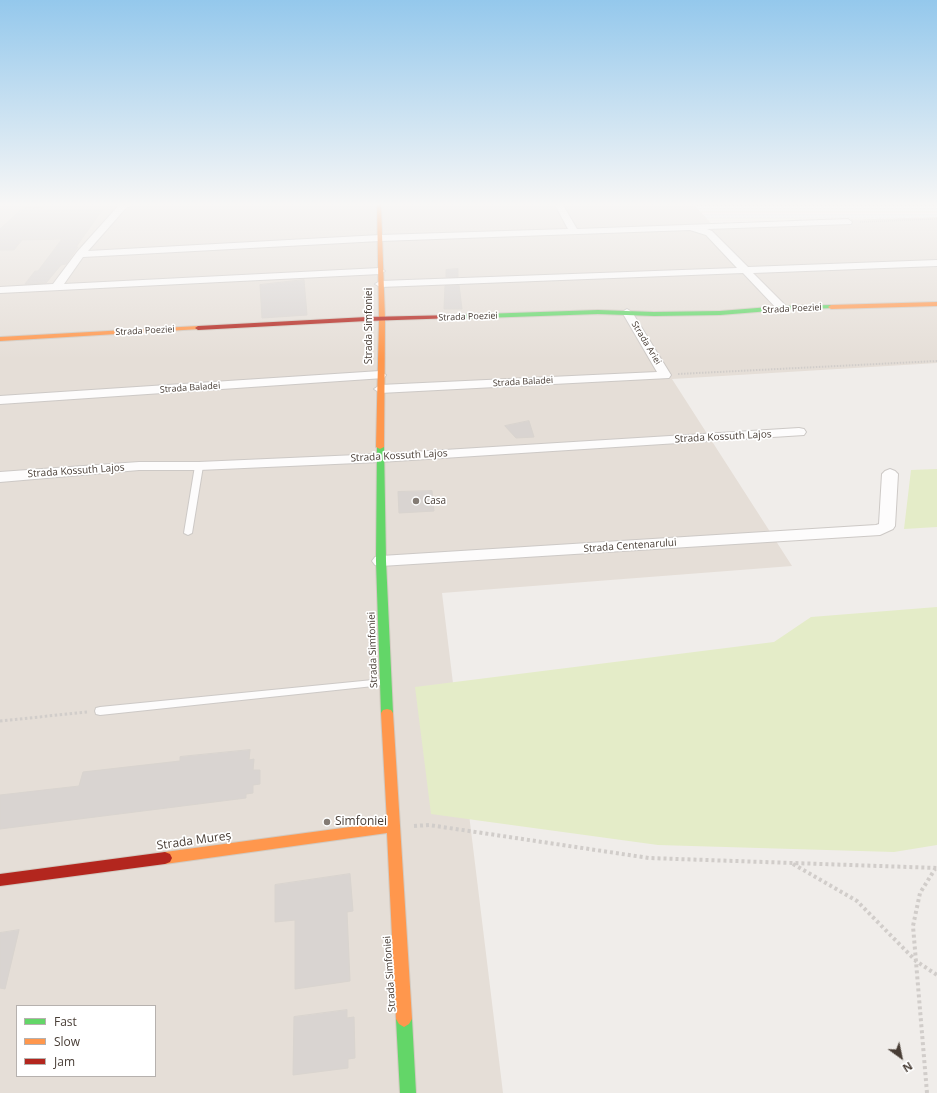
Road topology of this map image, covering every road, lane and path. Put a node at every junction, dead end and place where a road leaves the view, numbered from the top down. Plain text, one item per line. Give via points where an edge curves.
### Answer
1 (79, 256) edge
2 (380, 256) edge
3 (731, 256) edge
4 (937, 263) edge
5 (744, 270) junction
6 (380, 271) junction
7 (380, 284) junction
8 (56, 288) junction
9 (0, 290) edge
10 (937, 304) edge
11 (782, 308) junction
12 (627, 312) junction
13 (382, 319) junction
14 (0, 339) edge
15 (937, 361) edge
16 (380, 375) junction
17 (665, 375) junction
18 (380, 389) junction
19 (0, 400) edge
20 (799, 432) dead end
21 (380, 458) junction
22 (199, 466) junction
23 (890, 474) dead end
24 (0, 477) edge
25 (188, 533) dead end
26 (381, 561) junction
27 (386, 681) junction
28 (100, 711) joint
29 (0, 722) edge
30 (392, 828) junction
31 (791, 863) junction
32 (936, 868) edge
33 (0, 880) edge
34 (916, 961) junction
35 (937, 975) edge
36 (408, 1093) edge
37 (927, 1093) edge

1 - 8 street
2 - 6 street, Strada Simfoniei
3 - 5 street
4 - 5 street
5 - 7 street
5 - 11 street
6 - 7 street, Strada Simfoniei
6 - 8 street
7 - 13 street, Strada Simfoniei
8 - 9 street
10 - 11 street, Strada Poeziei
11 - 12 street, Strada Poeziei via 713,313
12 - 13 street, Strada Poeziei
12 - 17 street, Strada Ariei
13 - 14 street, Strada Poeziei
13 - 16 street, Strada Simfoniei
15 - 17 path
16 - 18 street, Strada Simfoniei
16 - 19 street, Strada Baladei
17 - 18 street, Strada Baladei
18 - 21 street, Strada Simfoniei
20 - 21 street, Strada Kossuth Lajos
21 - 22 street, Strada Kossuth Lajos
21 - 26 street, Strada Simfoniei
22 - 24 street, Strada Kossuth Lajos via 139,466
22 - 25 lane
23 - 26 street, Strada Centenarului via 887,526 880,530
26 - 27 street, Strada Simfoniei
27 - 28 lane
27 - 30 street, Strada Simfoniei
28 - 29 path
30 - 31 path via 429,825 648,858
30 - 33 street, Strada Mureș
30 - 36 street, Strada Simfoniei
31 - 32 path
31 - 34 path via 857,902
32 - 34 path via 920,893 913,926
34 - 35 path
34 - 37 path

